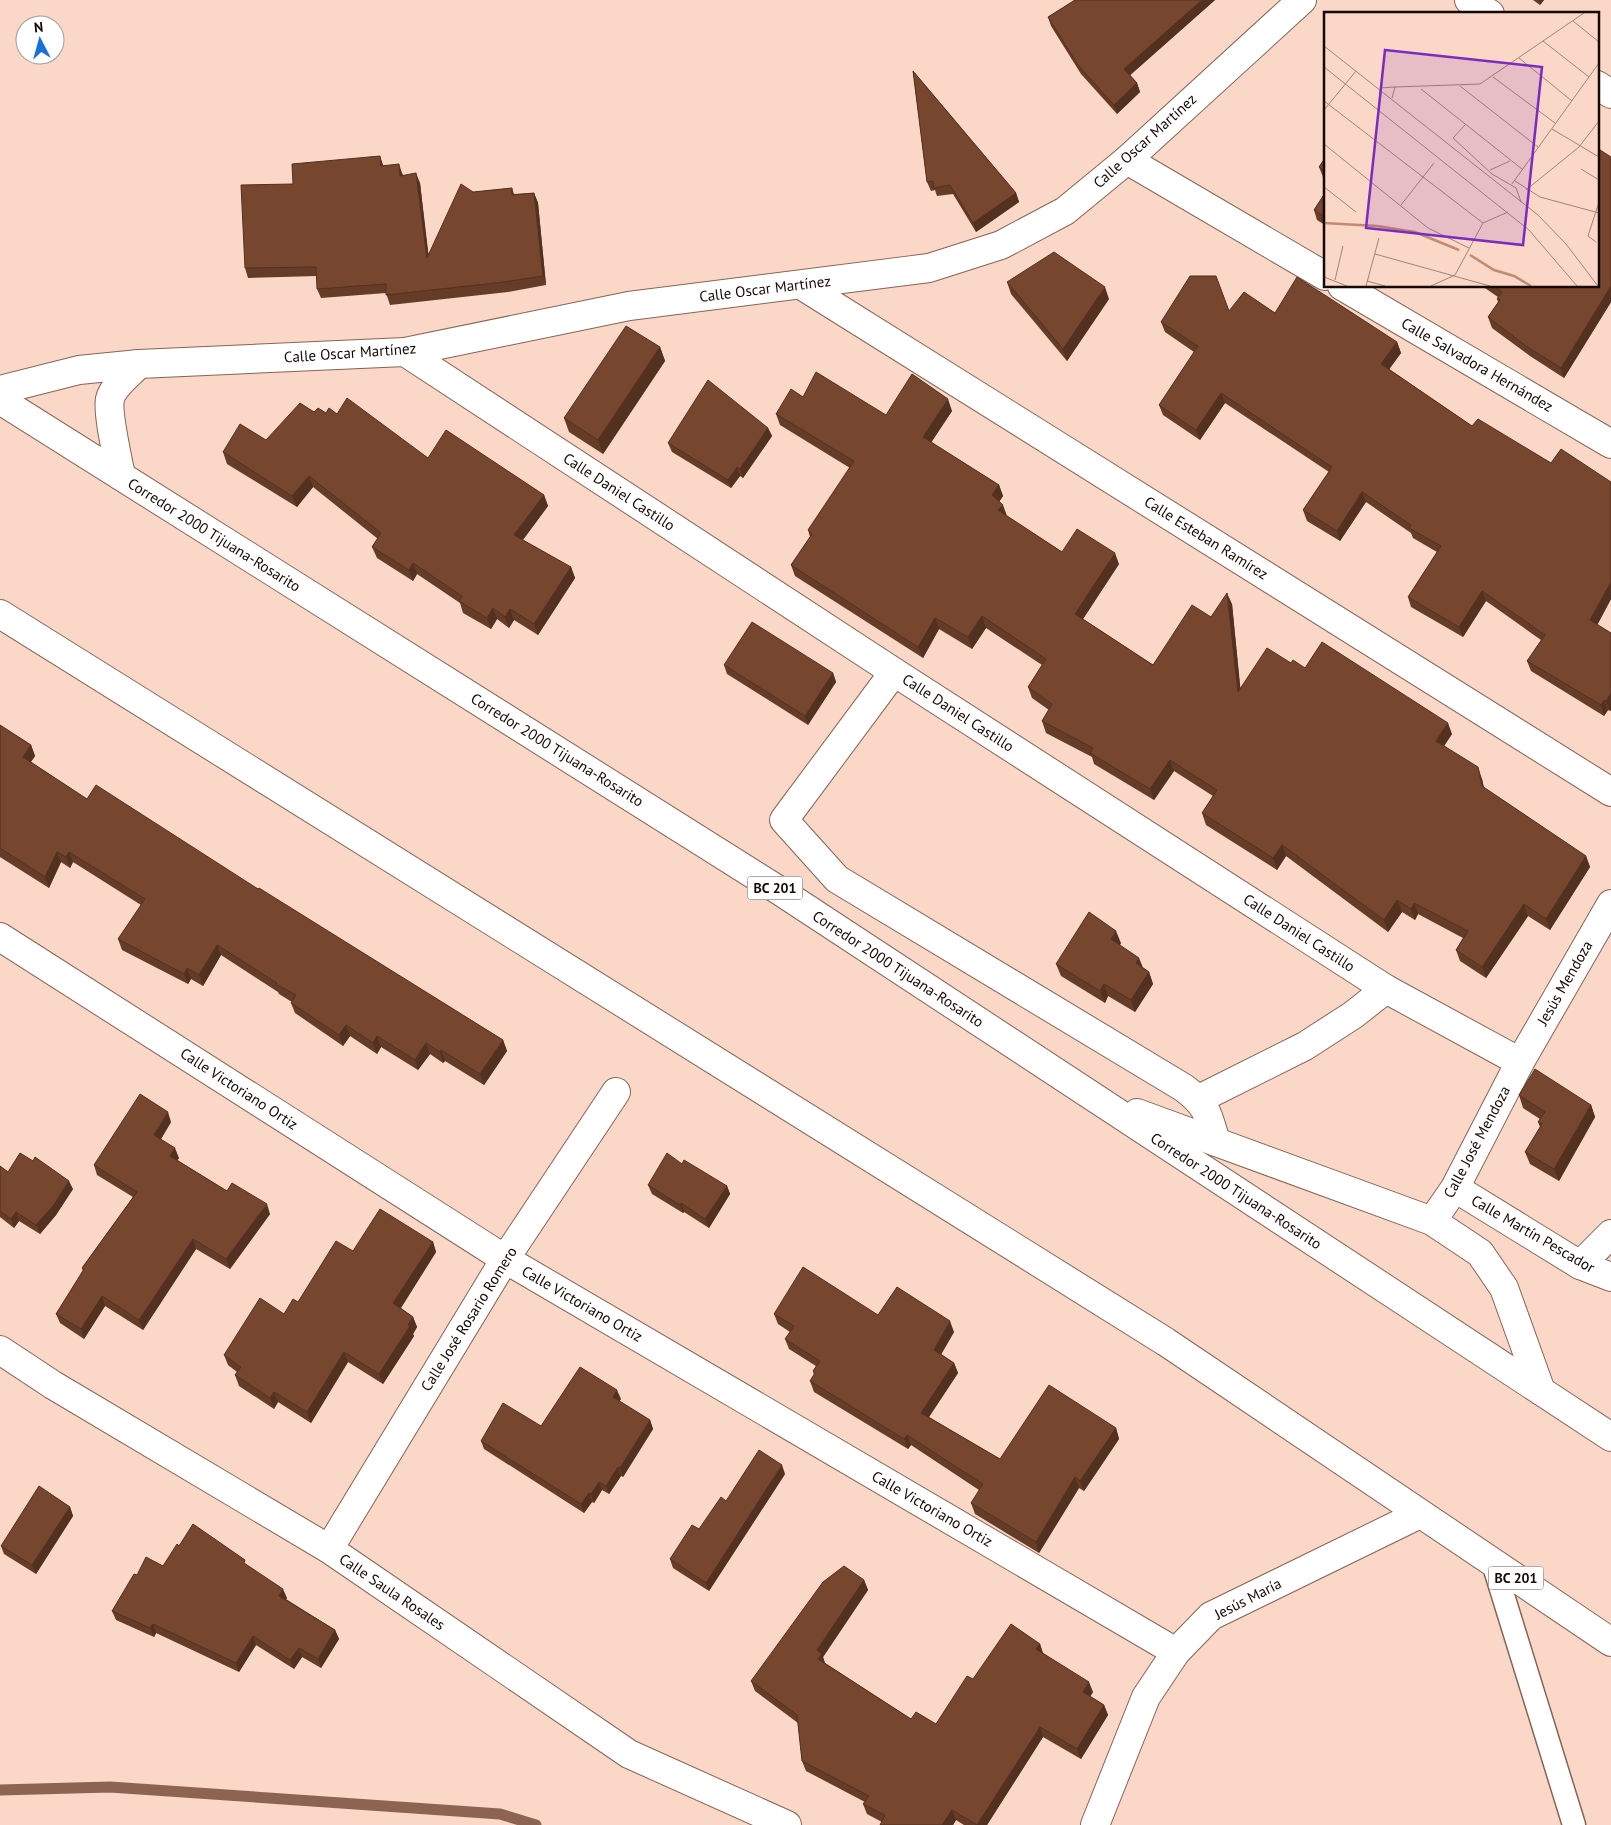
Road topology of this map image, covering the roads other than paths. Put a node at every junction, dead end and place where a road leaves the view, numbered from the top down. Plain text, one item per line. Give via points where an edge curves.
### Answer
1 (1302, 0) edge
2 (1469, 0) edge
3 (1487, 12) edge
4 (1598, 86) edge
5 (1611, 94) edge
6 (1127, 160) junction
7 (1324, 275) edge
8 (801, 285) junction
9 (1345, 288) edge
10 (405, 352) junction
11 (140, 364) junction
12 (0, 390) edge
13 (0, 400) edge
14 (1611, 444) edge
15 (121, 476) junction
16 (0, 614) edge
17 (894, 672) junction
18 (1611, 792) edge
19 (1611, 904) edge
20 (0, 937) edge
21 (1386, 990) junction
22 (1520, 1062) junction
23 (616, 1092) dead end
24 (1093, 1097) junction
25 (1199, 1099) junction
26 (1216, 1142) junction
27 (1455, 1188) junction
28 (1432, 1221) junction
29 (1611, 1234) edge
30 (505, 1259) junction
31 (1580, 1265) junction
32 (1611, 1277) edge
33 (0, 1350) edge
34 (1541, 1392) junction
35 (1611, 1437) edge
36 (1420, 1514) junction
37 (329, 1549) junction
38 (1493, 1563) junction
39 (1611, 1642) edge
40 (1176, 1652) junction
41 (787, 1825) edge
42 (1095, 1825) edge
43 (1574, 1825) edge

1 - 6 main road, Calle Oscar Martínez
2 - 3 main road
4 - 5 main road
6 - 7 main road
6 - 8 main road, Calle Oscar Martínez via 1065,211 1002,245 929,268
8 - 10 main road, Calle Oscar Martínez via 629,306
8 - 18 main road, Calle Esteban Ramírez
9 - 14 main road, Calle Salvadora Hernández
10 - 11 main road, Calle Oscar Martínez
10 - 17 main road, Calle Daniel Castillo
11 - 12 main road, Calle Oscar Martínez via 79,370
11 - 15 main road via 116,388 110,400
13 - 15 main road, Corredor 2000 Tijuana-Rosarito / BC 201
15 - 24 main road, Corredor 2000 Tijuana-Rosarito / BC 201 via 780,891
16 - 36 main road, BC 201 via 1166,1342
17 - 21 main road, Calle Daniel Castillo
17 - 25 main road via 784,820 837,879
19 - 22 main road, Jesús Mendoza
20 - 30 main road, Calle Victoriano Ortiz
21 - 22 main road, Calle Daniel Castillo
21 - 25 main road via 1304,1046
22 - 27 main road, Calle José Mendoza
23 - 30 main road, Calle José Rosario Romero
24 - 26 main road
24 - 34 main road, Corredor 2000 Tijuana-Rosarito / BC 201
25 - 26 main road via 1206,1109
26 - 28 main road
27 - 28 main road, Calle José Mendoza
27 - 31 main road, Calle Martín Pescador
28 - 34 main road via 1480,1254 1504,1288
29 - 31 main road
30 - 37 main road, Calle José Rosario Romero
30 - 40 main road, Calle Victoriano Ortiz
31 - 32 main road, Calle Martín Pescador
33 - 37 main road, Calle Saula Rosales via 53,1385
34 - 35 main road, Corredor 2000 Tijuana-Rosarito / BC 201
36 - 38 main road, BC 201
36 - 40 main road, Jesús María via 1211,1616
37 - 41 main road, Calle Saula Rosales via 629,1754
38 - 39 main road, BC 201
38 - 43 lane
40 - 42 main road, Jesús María via 1146,1697

